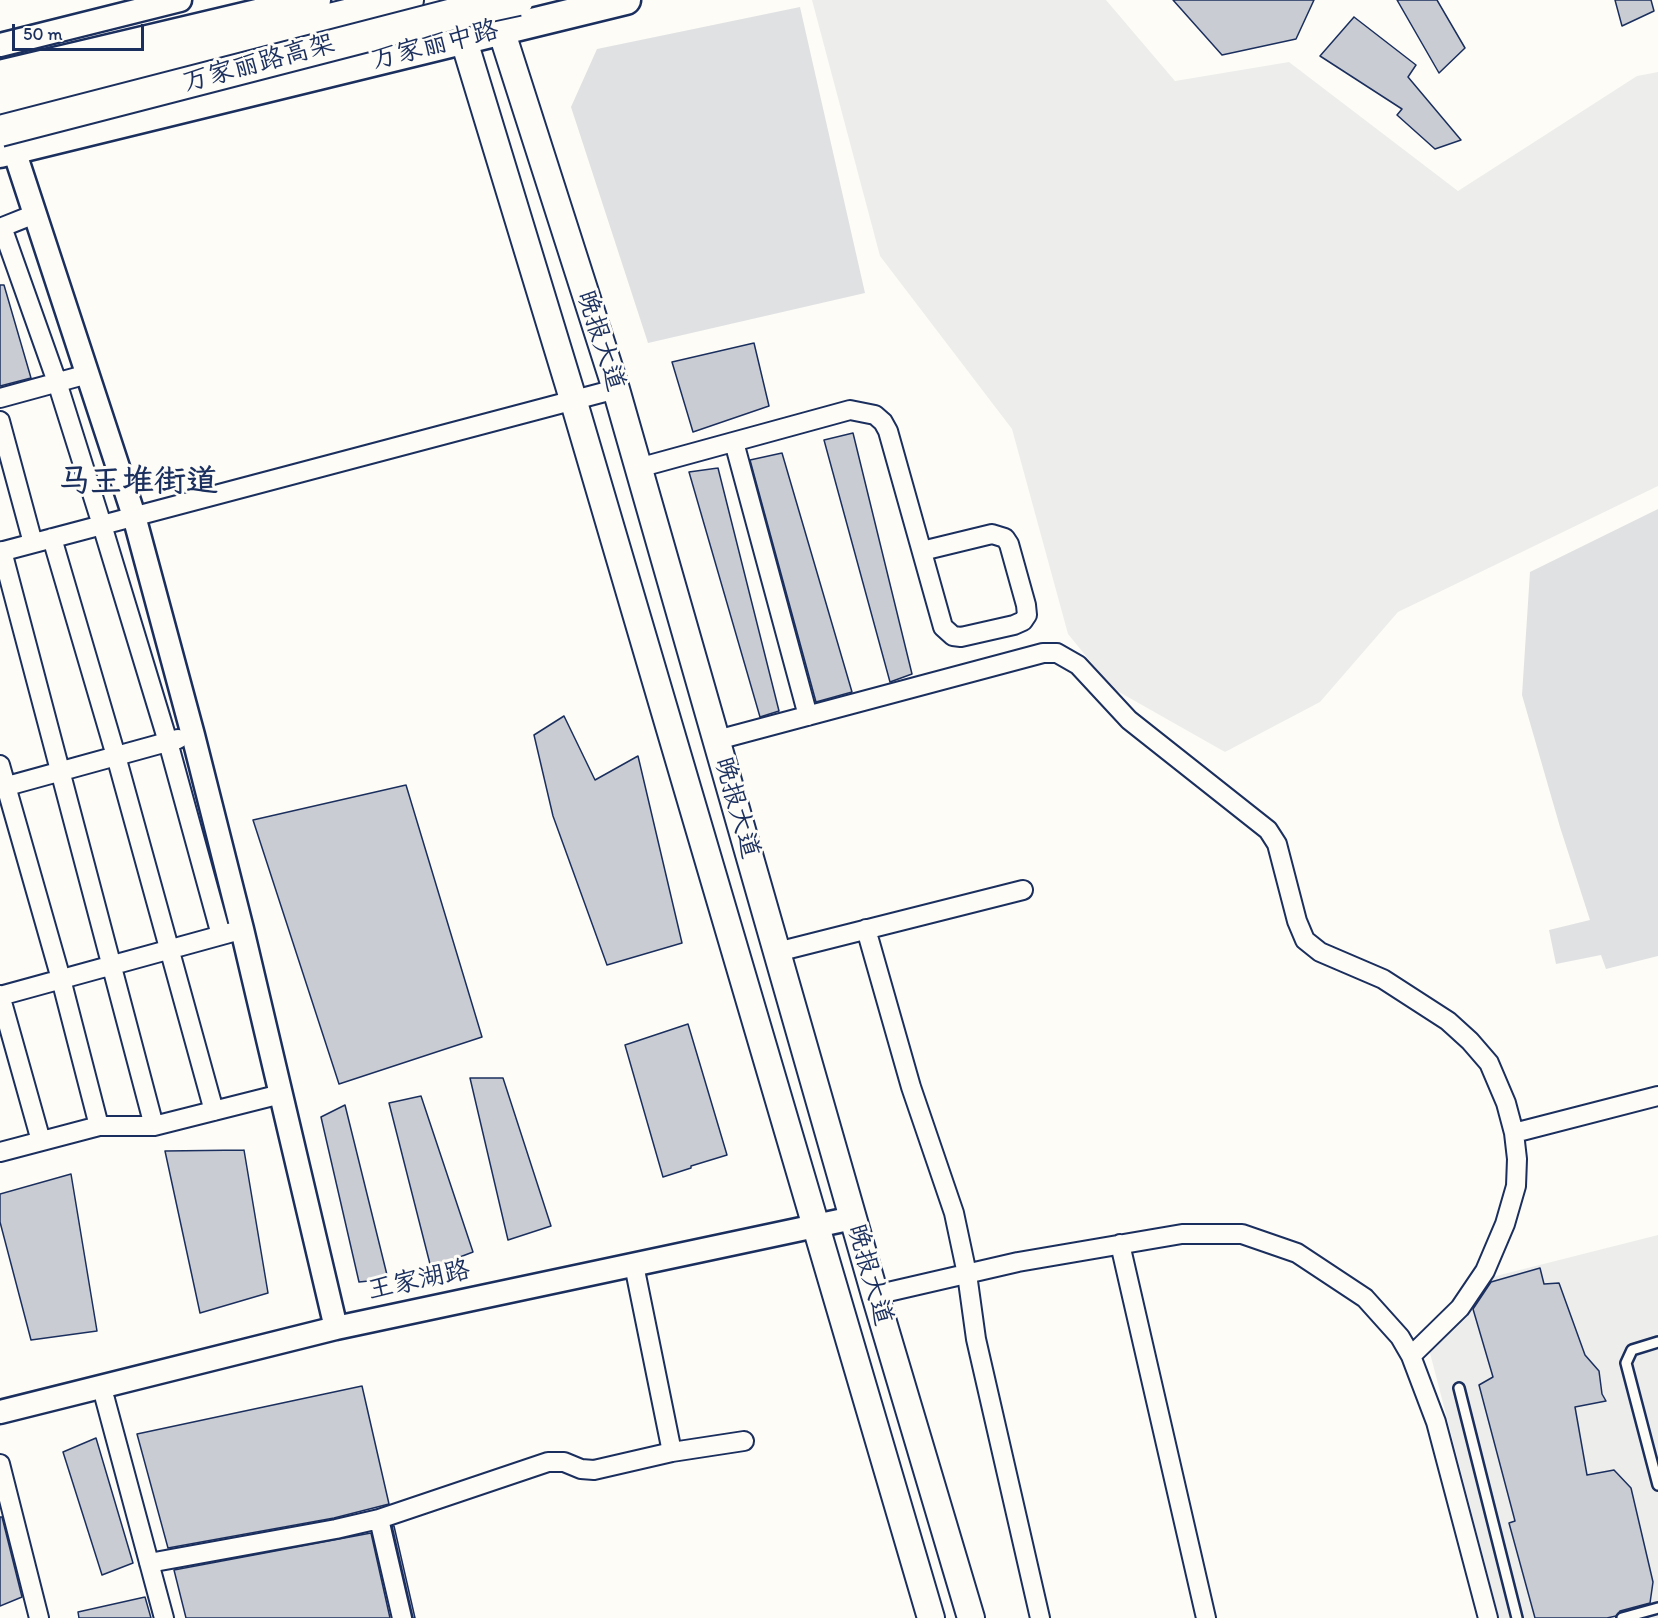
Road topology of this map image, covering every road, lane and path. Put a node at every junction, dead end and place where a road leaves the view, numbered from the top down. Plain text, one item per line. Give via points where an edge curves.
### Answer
1 (180, 0) edge
2 (316, 0) edge
3 (408, 0) edge
4 (453, 0) edge
5 (492, 0) edge
6 (518, 0) edge
7 (626, 0) edge
8 (500, 30) junction
9 (463, 39) junction
10 (0, 45) edge
11 (0, 75) edge
12 (0, 101) edge
13 (5, 144) edge
14 (35, 214) junction
15 (1, 227) edge
16 (87, 374) junction
17 (57, 382) junction
18 (616, 388) junction
19 (0, 398) edge
20 (573, 399) junction
21 (0, 421) edge
22 (734, 442) junction
23 (638, 468) junction
24 (134, 516) junction
25 (102, 525) junction
26 (52, 538) junction
27 (33, 543) junction
28 (922, 551) junction
29 (1, 552) edge
30 (808, 716) junction
31 (193, 735) junction
32 (717, 740) junction
33 (168, 742) junction
34 (116, 756) junction
35 (0, 765) edge
36 (62, 771) junction
37 (3, 787) edge
38 (1023, 890) dead end
39 (866, 929) junction
40 (232, 932) junction
41 (168, 950) junction
42 (777, 952) junction
43 (112, 965) junction
44 (60, 979) junction
45 (0, 995) edge
46 (281, 1094) junction
47 (1658, 1096) edge
48 (213, 1111) junction
49 (99, 1125) junction
50 (154, 1126) junction
51 (1514, 1133) junction
52 (40, 1141) junction
53 (0, 1152) edge
54 (853, 1218) junction
55 (816, 1227) junction
56 (1120, 1245) junction
57 (634, 1265) junction
58 (968, 1274) junction
59 (875, 1295) junction
60 (336, 1328) junction
61 (1658, 1342) edge
62 (1411, 1356) junction
63 (1459, 1388) dead end
64 (105, 1399) dead end
65 (0, 1412) edge
66 (744, 1441) dead end
67 (672, 1452) junction
68 (0, 1464) edge
69 (1658, 1485) edge
70 (379, 1519) junction
71 (149, 1563) junction
72 (1658, 1608) edge
73 (39, 1618) edge
74 (164, 1618) edge
75 (402, 1618) edge
76 (931, 1618) edge
77 (971, 1618) edge
78 (1040, 1618) edge
79 (1206, 1618) edge
80 (1488, 1618) edge
81 (1517, 1618) edge
82 (1622, 1618) edge

1 - 10 street
2 - 11 main road
3 - 12 highway, 万家丽路高架
4 - 9 main road, 晚报大道
5 - 8 main road, 晚报大道
6 - 13 highway, 万家丽路高架, bridge via 453,14
7 - 8 main road, 万家丽中路
8 - 9 main road, 万家丽中路
8 - 18 main road, 晚报大道
9 - 13 main road, 万家丽中路
9 - 20 main road, 晚报大道
12 - 13 street
13 - 14 street
14 - 15 street
14 - 16 street
15 - 17 street
16 - 17 street
16 - 24 street
17 - 19 street
17 - 25 street
18 - 20 street
18 - 23 main road, 晚报大道
20 - 24 street
20 - 55 main road, 晚报大道
21 - 27 street
22 - 23 street
22 - 28 street via 850,410 875,415 888,431
22 - 30 street
23 - 32 main road, 晚报大道
24 - 25 street
24 - 31 street
25 - 26 street
25 - 33 street
26 - 27 street
26 - 34 street
27 - 29 street
28 - 28 street via 943,627 952,636 1014,625 1027,615 1010,544 1005,538 992,534
29 - 36 street
30 - 32 street
30 - 51 street via 1044,653 1067,657 1129,720 1268,830 1277,844 1305,939 1320,952 1383,978 1449,1021 1470,1041 1489,1064
31 - 33 street
31 - 40 street
32 - 42 main road, 晚报大道
33 - 34 street
33 - 40 street
34 - 36 street
34 - 41 street
35 - 37 street
36 - 37 street
36 - 43 street
37 - 44 street
38 - 39 street
39 - 42 street
39 - 58 street via 910,1087 954,1213
40 - 41 street
40 - 46 street
41 - 43 street
41 - 48 street
42 - 54 main road, 晚报大道
43 - 44 street
43 - 50 street
44 - 45 street
44 - 49 street
45 - 52 street
46 - 48 street
46 - 60 street
47 - 51 street
48 - 50 street
49 - 50 street
49 - 52 street
51 - 62 street via 1516,1186 1485,1271 1460,1308
52 - 53 street
54 - 55 street, 王家湖路
54 - 59 main road, 晚报大道
55 - 57 street, 王家湖路
55 - 76 main road, 晚报大道
56 - 58 street
56 - 62 street via 1182,1234 1242,1234 1298,1253 1365,1298 1400,1337
56 - 79 street
57 - 60 street, 王家湖路
57 - 67 street
58 - 59 street
58 - 78 street via 976,1339
59 - 77 main road, 晚报大道
60 - 65 street, 王家湖路
61 - 69 lane via 1632,1350 1626,1363
62 - 80 street via 1436,1422
63 - 81 lane
64 - 71 street
66 - 67 street
67 - 70 street via 594,1470 548,1462
68 - 73 street
70 - 71 street
70 - 75 street
71 - 74 street
72 - 82 lane

